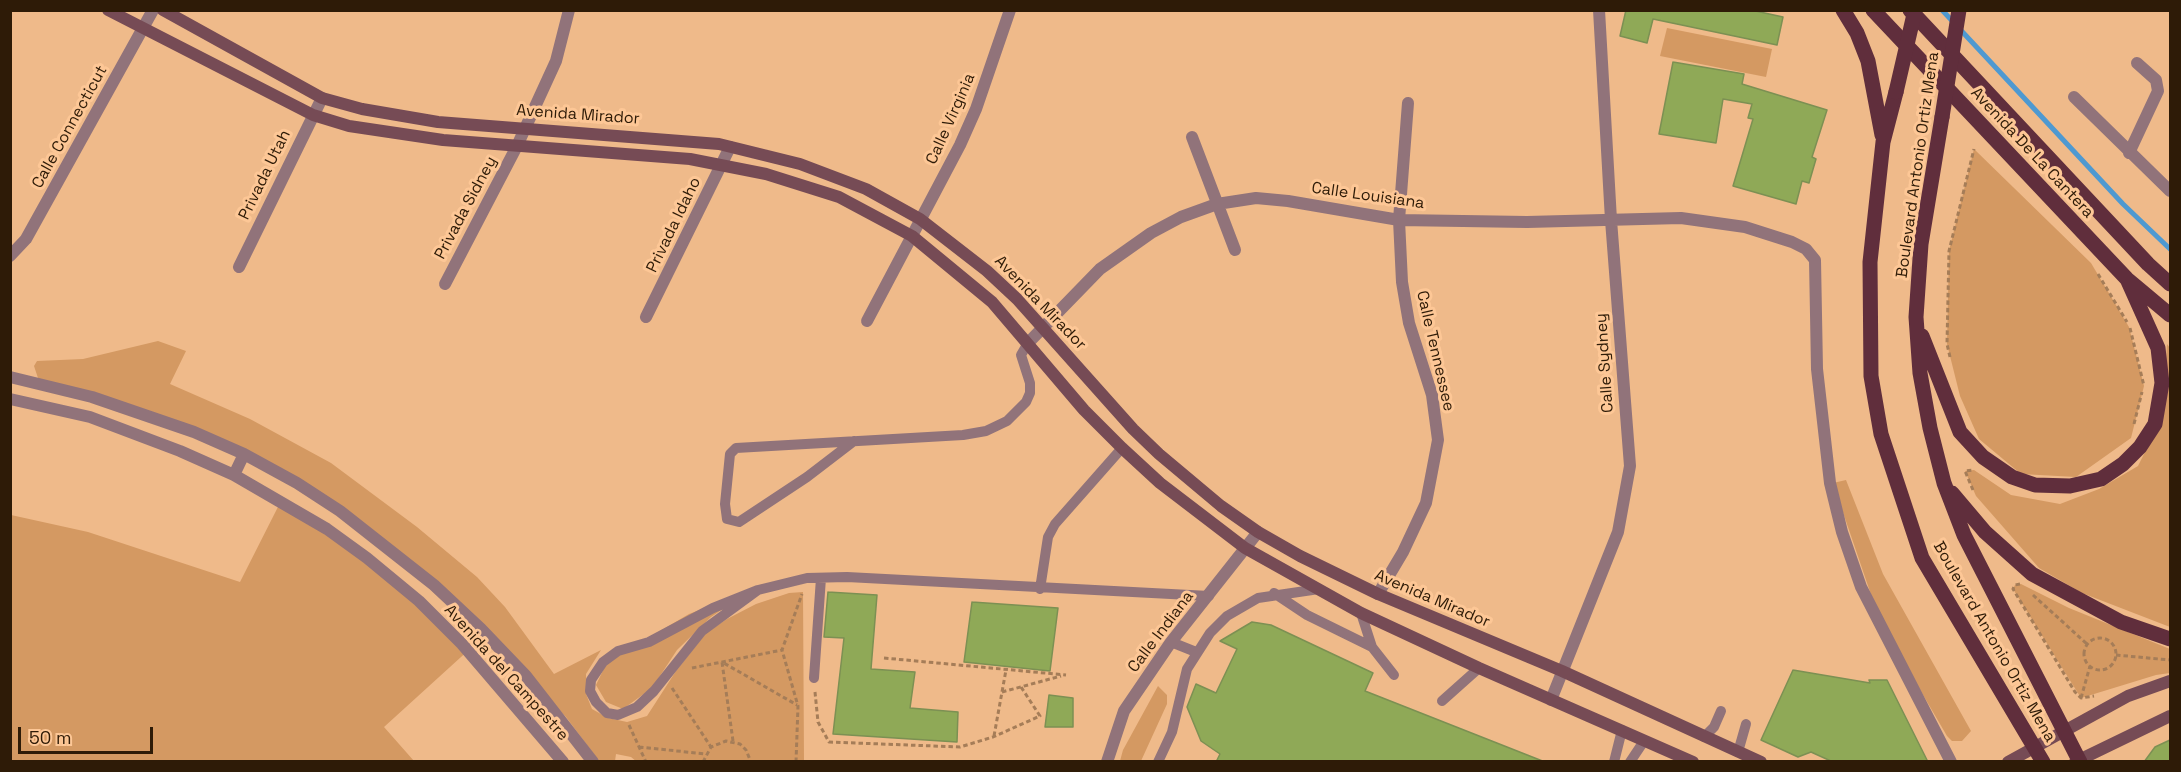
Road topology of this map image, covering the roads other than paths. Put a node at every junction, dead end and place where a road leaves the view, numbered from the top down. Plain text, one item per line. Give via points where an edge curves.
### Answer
1 (108, 10) edge
2 (153, 10) edge
3 (163, 10) edge
4 (569, 10) edge
5 (1010, 10) edge
6 (1599, 10) edge
7 (1843, 10) edge
8 (1873, 10) edge
9 (1913, 10) edge
10 (1959, 10) edge
11 (143, 30) junction
12 (2137, 63) dead end
13 (2074, 97) dead end
14 (322, 98) junction
15 (1408, 103) dead end
16 (313, 115) junction
17 (525, 127) junction
18 (1192, 137) dead end
19 (1883, 142) junction
20 (517, 147) junction
21 (730, 147) junction
22 (2129, 153) junction
23 (722, 164) junction
24 (2170, 191) edge
25 (1217, 204) junction
26 (920, 219) junction
27 (1399, 220) junction
28 (1611, 220) junction
29 (912, 236) junction
30 (1235, 250) dead end
31 (10, 256) edge
32 (239, 267) dead end
33 (2127, 279) junction
34 (445, 284) dead end
35 (2170, 284) edge
36 (2170, 315) edge
37 (646, 317) dead end
38 (1916, 317) junction
39 (867, 321) dead end
40 (1044, 328) junction
41 (1028, 343) junction
42 (10, 377) edge
43 (10, 399) edge
44 (854, 441) junction
45 (1122, 448) junction
46 (244, 454) junction
47 (234, 475) junction
48 (1944, 483) junction
49 (1258, 531) junction
50 (1245, 548) junction
51 (821, 578) junction
52 (1040, 589) junction
53 (1319, 589) junction
54 (758, 590) junction
55 (1274, 593) junction
56 (1378, 594) junction
57 (1209, 596) junction
58 (1361, 613) junction
59 (2170, 639) edge
60 (1171, 642) junction
61 (1372, 646) junction
62 (1196, 652) junction
63 (1479, 668) junction
64 (1562, 671) junction
65 (1394, 675) dead end
66 (814, 678) road end
67 (2170, 681) edge
68 (1551, 700) junction
69 (1442, 701) dead end
70 (1721, 711) dead end
71 (2170, 716) edge
72 (1746, 724) dead end
73 (1622, 730) junction
74 (2066, 731) junction
75 (1704, 737) junction
76 (1644, 741) junction
77 (2035, 746) junction
78 (1738, 752) junction
79 (2080, 761) edge
80 (564, 762) edge
81 (593, 762) edge
82 (1107, 762) edge
83 (1158, 762) edge
84 (1614, 762) edge
85 (1630, 762) edge
86 (1693, 762) edge
87 (1761, 762) edge
88 (1951, 762) edge
89 (2008, 762) edge
90 (2043, 762) edge

1 - 11 main road, Avenida Mirador
2 - 11 street, Calle Connecticut
3 - 14 main road, Avenida Mirador
4 - 17 street via 555,62
5 - 26 street, Calle Virginia via 976,109
6 - 28 street, Calle Sydney
7 - 19 main road via 1868,61
8 - 33 main road, Avenida De La Cantera
9 - 19 main road, Boulevard Antonio Ortiz Mena, bridge
9 - 35 main road, Avenida De La Cantera
10 - 38 main road, Boulevard Antonio Ortiz Mena, bridge via 1921,244
11 - 16 main road, Avenida Mirador
11 - 31 street, Calle Connecticut via 26,239
12 - 22 street via 2156,80 2158,91
13 - 22 street
14 - 16 street, Privada Utah
14 - 17 main road, Avenida Mirador via 438,122
15 - 27 street, Calle Tennessee
16 - 20 main road, Avenida Mirador via 385,132
16 - 32 street, Privada Utah
17 - 20 street
17 - 21 main road, Avenida Mirador
18 - 25 street
19 - 77 main road, Boulevard Antonio Ortiz Mena via 1870,262 1869,326 1871,376 1881,434 1922,558
20 - 23 main road, Avenida Mirador via 652,155
20 - 34 street, Privada Sidney
21 - 23 street, Privada Idaho
21 - 26 main road, Avenida Mirador via 838,178
22 - 24 street
23 - 29 main road, Avenida Mirador via 821,189
23 - 37 street, Privada Idaho
25 - 27 street, Calle Louisiana via 1256,198
25 - 30 street
25 - 40 street, Calle Louisiana via 1151,233 1100,269
26 - 29 street, Calle Virginia
26 - 40 main road, Avenida Mirador via 987,271
27 - 28 street, Calle Louisiana
27 - 56 street, Calle Tennessee via 1402,282 1409,323 1432,395 1438,440 1426,503
28 - 64 street, Calle Sydney via 1630,466 1618,532
28 - 88 street, Calle Louisiana via 1680,218 1745,227 1792,242 1806,249 1815,260 1817,369 1830,483 1842,531 1861,587
29 - 39 street, Calle Virginia
29 - 41 main road, Avenida Mirador via 992,302
33 - 36 main road, Avenida De La Cantera
33 - 38 main road via 2158,348 2162,383 2155,424 2123,464 2101,479 2070,486 2035,485 2012,477 1983,457 1960,432
38 - 48 main road, Boulevard Antonio Ortiz Mena via 1920,373
40 - 41 street, Calle Louisiana
40 - 49 main road, Avenida Mirador via 1159,454
41 - 44 lane via 1021,355 1030,393 1007,421 986,431 963,435
41 - 45 main road, Avenida Mirador
42 - 46 street, Avenida del Campestre via 146,414
43 - 47 street, Avenida del Campestre via 90,417
44 - 44 lane via 739,522 727,519 730,454 736,448
45 - 50 main road, Avenida Mirador via 1160,483
45 - 52 lane via 1055,524 1048,537
46 - 47 street
46 - 81 street, Avenida del Campestre via 340,511 434,585 526,676
47 - 80 street, Avenida del Campestre via 327,528 418,602 462,644
48 - 59 main road via 1985,532 2032,574 2121,622
48 - 74 main road, Boulevard Antonio Ortiz Mena via 1968,544
49 - 50 street, Calle Indiana
49 - 56 main road, Avenida Mirador via 1299,556
50 - 53 main road, Avenida Mirador
50 - 57 street, Calle Indiana
51 - 52 lane
51 - 54 lane
51 - 66 lane
52 - 57 lane
53 - 55 lane
53 - 58 main road, Avenida Mirador
54 - 54 lane via 713,608 649,642 618,651 603,662 591,680 590,691 596,702 607,713 618,715 637,707 702,631
55 - 61 lane via 1307,615
55 - 62 lane via 1227,616
56 - 64 main road, Avenida Mirador
57 - 60 street, Calle Indiana
58 - 61 lane
58 - 63 main road, Avenida Mirador
60 - 62 lane
60 - 82 street, Calle Indiana via 1124,711
61 - 65 lane
62 - 83 lane via 1181,687 1172,732
63 - 68 main road, Avenida Mirador
63 - 69 lane
64 - 68 street, Calle Sydney
64 - 75 main road, Avenida Mirador
67 - 74 main road via 2128,696
68 - 73 main road, Avenida Mirador
70 - 75 lane
71 - 79 main road
72 - 78 lane
73 - 76 main road, Avenida Mirador
73 - 84 lane
74 - 77 main road
74 - 79 main road, Boulevard Antonio Ortiz Mena
75 - 78 main road, Avenida Mirador
76 - 85 lane
76 - 86 main road, Avenida Mirador
77 - 89 main road
77 - 90 main road, Boulevard Antonio Ortiz Mena
78 - 87 main road, Avenida Mirador

